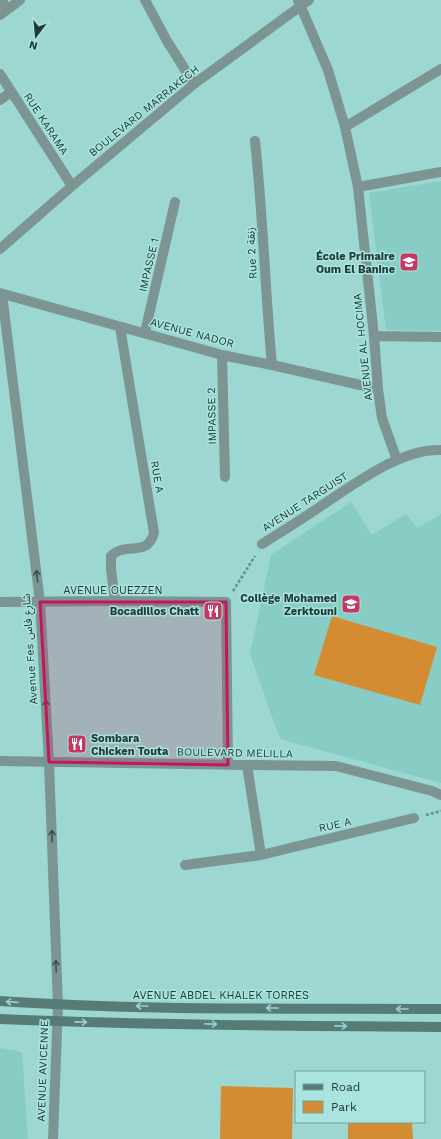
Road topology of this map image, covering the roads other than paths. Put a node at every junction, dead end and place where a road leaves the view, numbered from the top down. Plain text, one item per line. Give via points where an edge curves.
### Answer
1 (2, 0) edge
2 (20, 0) edge
3 (145, 0) edge
4 (309, 0) edge
5 (299, 3) edge
6 (4, 13) edge
7 (441, 68) edge
8 (0, 74) edge
9 (194, 84) junction
10 (11, 92) junction
11 (0, 100) edge
12 (346, 127) junction
13 (255, 141) dead end
14 (441, 172) edge
15 (72, 186) junction
16 (358, 187) junction
17 (175, 202) dead end
18 (0, 249) edge
19 (1, 293) edge
20 (120, 327) junction
21 (145, 332) junction
22 (374, 336) junction
23 (441, 337) edge
24 (222, 355) junction
25 (272, 365) junction
26 (378, 390) junction
27 (441, 450) edge
28 (396, 460) junction
29 (225, 477) dead end
30 (262, 544) road end
31 (115, 601) junction
32 (0, 602) edge
33 (40, 602) junction
34 (0, 761) edge
35 (49, 762) junction
36 (228, 764) junction
37 (247, 765) junction
38 (441, 794) edge
39 (414, 818) dead end
40 (261, 855) junction
41 (185, 865) dead end
42 (0, 1001) edge
43 (58, 1005) junction
44 (441, 1009) edge
45 (0, 1019) edge
46 (57, 1021) junction
47 (441, 1027) edge
48 (53, 1139) edge

1 - 6 street
2 - 6 street
3 - 9 street
4 - 5 street, BOULEVARD MARRAKECH
5 - 9 street, BOULEVARD MARRAKECH
5 - 12 street, AVENUE AL HOCIMA via 328,70
7 - 12 street
8 - 10 street, RUE KARAMA
9 - 15 street, BOULEVARD MARRAKECH
10 - 11 street
10 - 15 street, RUE KARAMA
12 - 16 street, AVENUE AL HOCIMA
13 - 25 street, Rue 2 زنقة
14 - 16 street
15 - 18 street, BOULEVARD MARRAKECH
16 - 22 street, AVENUE AL HOCIMA
17 - 21 street, IMPASSE 1
19 - 20 street, AVENUE NADOR
33 -> 19 street, Avenue Fes شارع فاس
20 - 21 street, AVENUE NADOR
20 - 31 street, RUE A via 154,533 152,540 141,548 116,551 111,556
21 - 24 street, AVENUE NADOR
22 - 23 street
22 - 26 street, AVENUE AL HOCIMA
24 - 25 street, AVENUE NADOR
24 - 29 street, IMPASSE 2
25 - 26 street, AVENUE NADOR
26 - 28 street, AVENUE AL HOCIMA via 382,418
27 - 28 street, AVENUE TARGUIST via 418,452
28 - 30 street, AVENUE TARGUIST
31 - 33 street, AVENUE OUEZZEN
31 - 36 street, AVENUE OUEZZEN via 226,602
32 - 33 street, AVENUE OUEZZEN
35 -> 33 street, Avenue Fes شارع فاس
34 - 35 street, BOULEVARD MELILLA
35 - 36 street, BOULEVARD MELILLA
43 -> 35 street, Avenue Fes شارع فاس
36 - 37 street, BOULEVARD MELILLA
37 - 38 street, BOULEVARD MELILLA via 336,766
37 - 40 street
39 - 40 street, RUE A
40 - 41 street, RUE A
43 -> 42 main road, AVENUE ABDEL KHALEK TORRES
44 -> 43 main road, AVENUE ABDEL KHALEK TORRES
43 - 46 street, AVENUE AVICENNE
45 - 46 main road
46 -> 47 main road
46 - 48 street, AVENUE AVICENNE

